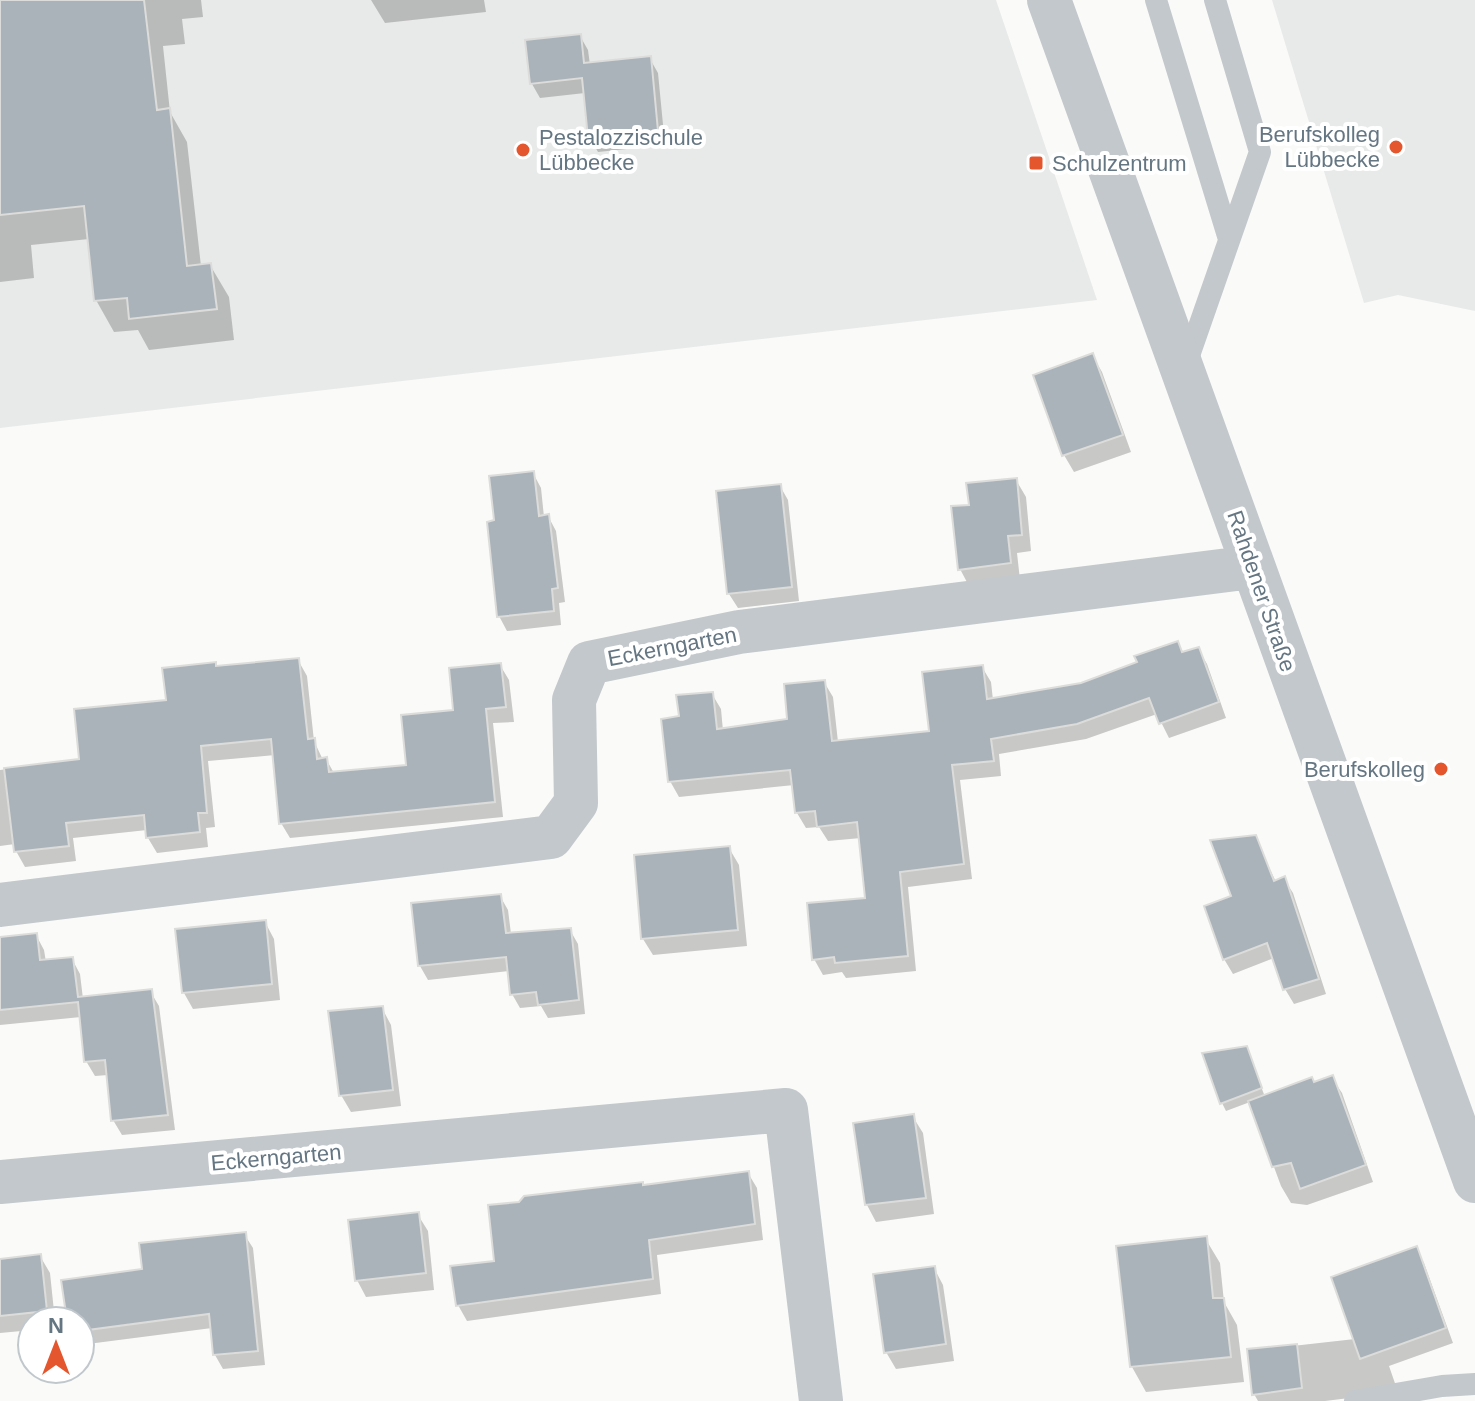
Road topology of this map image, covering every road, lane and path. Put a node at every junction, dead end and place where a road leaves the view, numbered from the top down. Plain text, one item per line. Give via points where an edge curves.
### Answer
1 (1049, 0) edge
2 (1156, 0) edge
3 (1215, 0) edge
4 (1228, 236) junction
5 (1184, 371) junction
6 (1252, 567) junction
7 (0, 905) edge
8 (1475, 1181) edge
9 (0, 1182) edge
10 (1475, 1384) edge
11 (821, 1401) edge
12 (1355, 1401) edge

1 - 5 street, Rahdener Straße
2 - 4 lane
3 - 4 lane via 1260,152
4 - 5 lane
5 - 6 street, Rahdener Straße
6 - 7 street, Eckerngarten via 739,632 589,663 574,700 576,803 551,837
6 - 8 street, Rahdener Straße
9 - 11 street, Eckerngarten via 786,1110
10 - 12 lane

